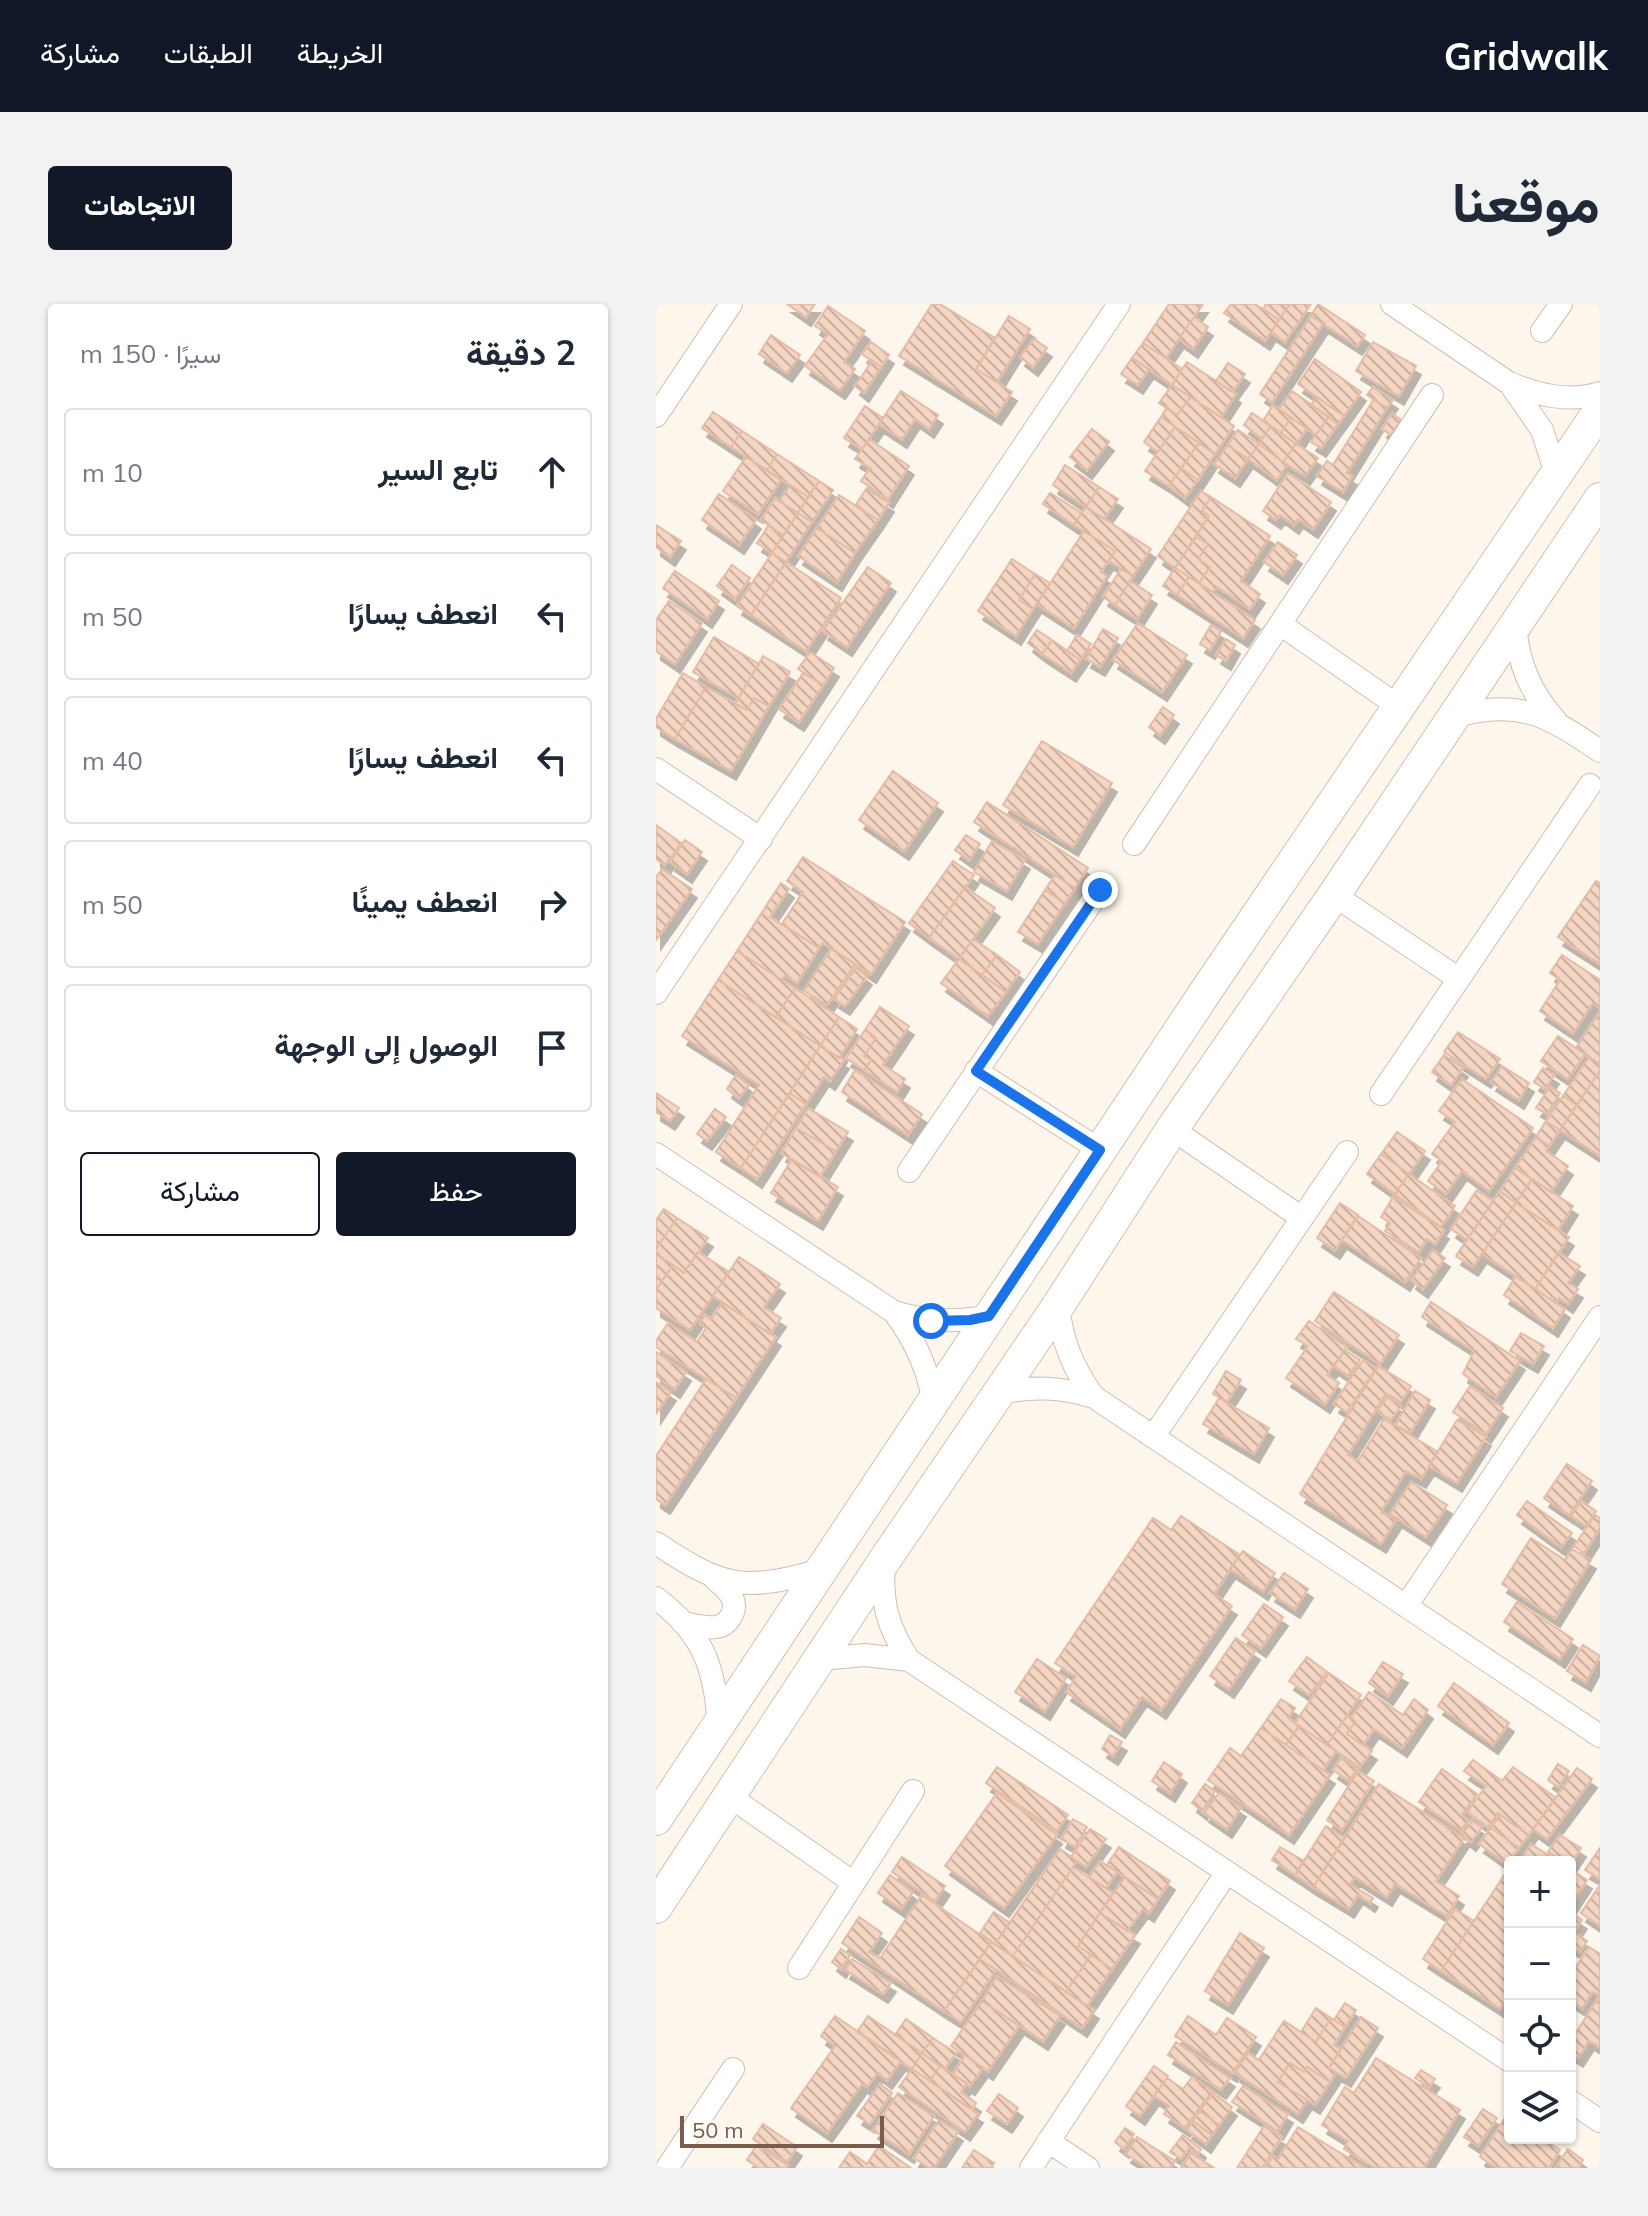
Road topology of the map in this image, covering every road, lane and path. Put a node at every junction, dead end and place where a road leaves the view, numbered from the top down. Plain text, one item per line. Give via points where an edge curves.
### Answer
1 (731, 304) edge
2 (1119, 304) edge
3 (1392, 304) edge
4 (1561, 304) edge
5 (1542, 331) dead end
6 (1509, 383) junction
7 (1600, 393) edge
8 (1432, 395) dead end
9 (1600, 410) edge
10 (656, 416) edge
11 (1556, 473) junction
12 (1600, 499) edge
13 (1280, 624) junction
14 (1515, 624) junction
15 (1398, 706) junction
16 (1455, 716) junction
17 (1557, 722) junction
18 (1600, 751) edge
19 (656, 769) edge
20 (1590, 785) dead end
21 (761, 839) junction
22 (1134, 844) dead end
23 (1100, 890) dead end
24 (1334, 895) junction
25 (1459, 979) junction
26 (1208, 988) junction
27 (656, 993) edge
28 (976, 1071) junction
29 (1381, 1094) dead end
30 (1172, 1129) junction
31 (1100, 1150) junction
32 (1347, 1152) dead end
33 (656, 1154) edge
34 (909, 1171) dead end
35 (1302, 1218) junction
36 (1058, 1306) junction
37 (894, 1312) junction
38 (989, 1316) junction
39 (1600, 1317) edge
40 (1594, 1341) edge
41 (999, 1393) junction
42 (1094, 1397) junction
43 (934, 1402) junction
44 (1153, 1437) junction
45 (656, 1543) edge
46 (884, 1561) junction
47 (821, 1570) junction
48 (714, 1578) junction
49 (656, 1598) edge
50 (1406, 1606) junction
51 (683, 1623) junction
52 (820, 1659) junction
53 (909, 1660) junction
54 (719, 1726) junction
55 (1600, 1736) edge
56 (913, 1791) dead end
57 (729, 1796) junction
58 (656, 1819) edge
59 (1227, 1872) junction
60 (854, 1883) junction
61 (656, 1907) edge
62 (799, 1968) dead end
63 (1504, 2057) edge
64 (733, 2069) dead end
65 (1576, 2105) edge
66 (1600, 2121) edge
67 (1048, 2141) junction
68 (667, 2168) edge
69 (1031, 2168) edge
70 (1088, 2168) edge

1 - 10 street
2 - 21 street
3 - 6 street
4 - 5 street
6 - 7 street via 1567,398
6 - 11 street via 1542,430
8 - 13 street
9 - 11 main road
11 - 15 main road
12 - 14 main road
13 - 15 street
13 - 22 street
14 - 16 main road
14 - 17 street via 1530,687
15 - 26 main road
16 - 17 street via 1507,708
16 - 24 main road
17 - 18 street
19 - 21 street
20 - 25 street
21 - 27 street
23 - 28 street
24 - 25 street
24 - 30 main road
25 - 29 street
26 - 30 main road via 1226,989 1231,1006 1179,1094
26 - 31 main road
28 - 31 street
28 - 34 street
30 - 35 street
30 - 36 main road
31 - 38 main road
32 - 35 street
33 - 37 street
35 - 44 street
36 - 41 main road
36 - 42 street via 1065,1345
37 - 38 street via 931,1321
37 - 43 street via 920,1354
38 - 43 main road
39 - 40 street
40 - 50 street
41 - 42 street via 1037,1387
41 - 46 main road
42 - 44 street
43 - 47 main road
44 - 50 street
45 - 48 street
46 - 52 main road
46 - 53 street via 886,1614
47 - 48 street via 756,1584
47 - 54 main road
48 - 51 street via 733,1598 730,1618 722,1626
49 - 51 street
50 - 55 street
51 - 54 street via 704,1650 714,1675
52 - 53 street via 865,1655
52 - 57 main road
53 - 59 street
54 - 58 main road
56 - 60 street
57 - 60 street
57 - 61 main road
59 - 63 street
59 - 67 street
60 - 62 street
64 - 68 street
65 - 66 street
67 - 69 street
67 - 70 street

